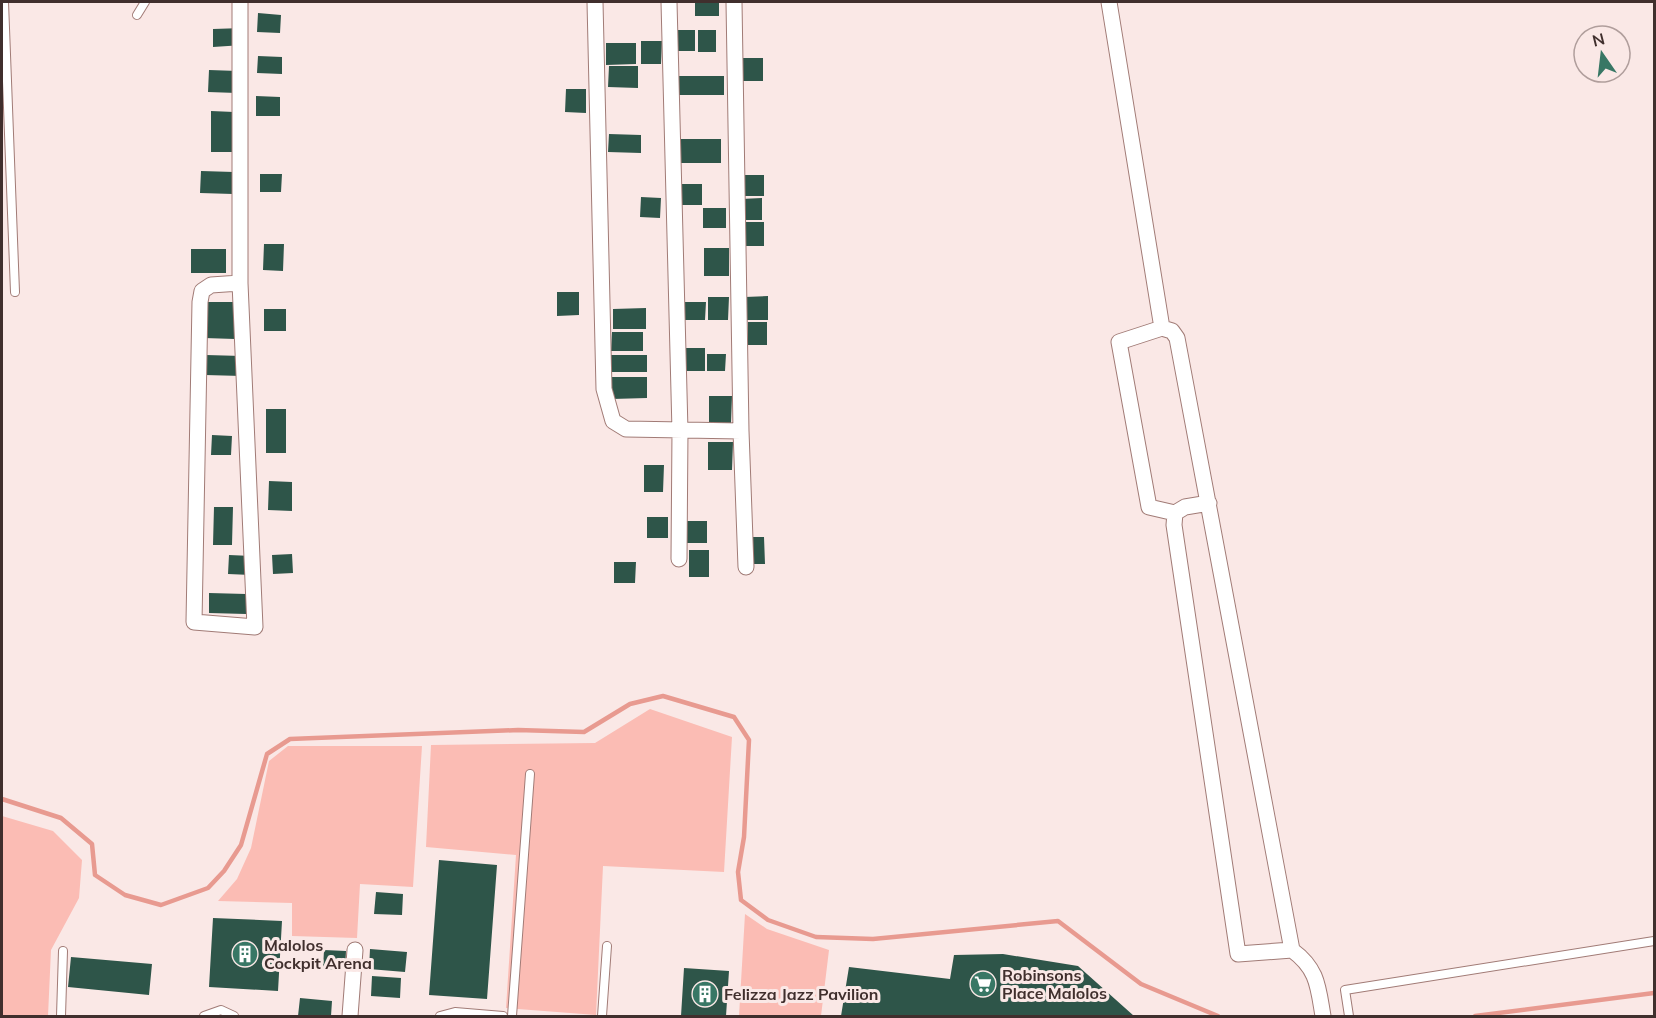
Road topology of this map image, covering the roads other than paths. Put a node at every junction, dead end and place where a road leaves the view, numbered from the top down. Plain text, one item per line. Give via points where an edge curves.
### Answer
1 (4, 2) edge
2 (145, 2) edge
3 (240, 2) edge
4 (595, 2) edge
5 (669, 2) edge
6 (734, 2) edge
7 (1109, 2) edge
8 (137, 15) dead end
9 (240, 283) junction
10 (15, 292) dead end
11 (1162, 328) junction
12 (680, 431) junction
13 (741, 431) junction
14 (1209, 504) junction
15 (1175, 513) junction
16 (679, 559) dead end
17 (746, 567) dead end
18 (530, 774) dead end
19 (1654, 941) edge
20 (607, 946) dead end
21 (355, 950) dead end
22 (1292, 950) junction
23 (63, 951) dead end
24 (61, 1017) edge
25 (204, 1017) edge
26 (234, 1017) edge
27 (350, 1017) edge
28 (440, 1017) edge
29 (503, 1017) edge
30 (512, 1017) edge
31 (602, 1017) edge
32 (1323, 1017) edge
33 (1349, 1017) edge

1 - 10 lane
2 - 8 lane
3 - 9 street
4 - 12 street via 603,389 613,421 626,429
5 - 12 street
6 - 13 street
7 - 11 street
9 - 9 street via 211,285 202,291 200,302 194,622 255,627
11 - 14 street via 1172,331 1177,338
11 - 15 street via 1119,342 1149,507
12 - 13 street
12 - 16 street
13 - 17 street
14 - 15 street via 1185,507
14 - 22 street
15 - 22 street via 1175,537 1238,954
18 - 30 lane
19 - 33 lane via 1345,990
20 - 31 lane
21 - 27 street
22 - 32 street via 1314,974
23 - 24 lane
25 - 26 lane via 220,1010
28 - 29 lane via 455,1012

